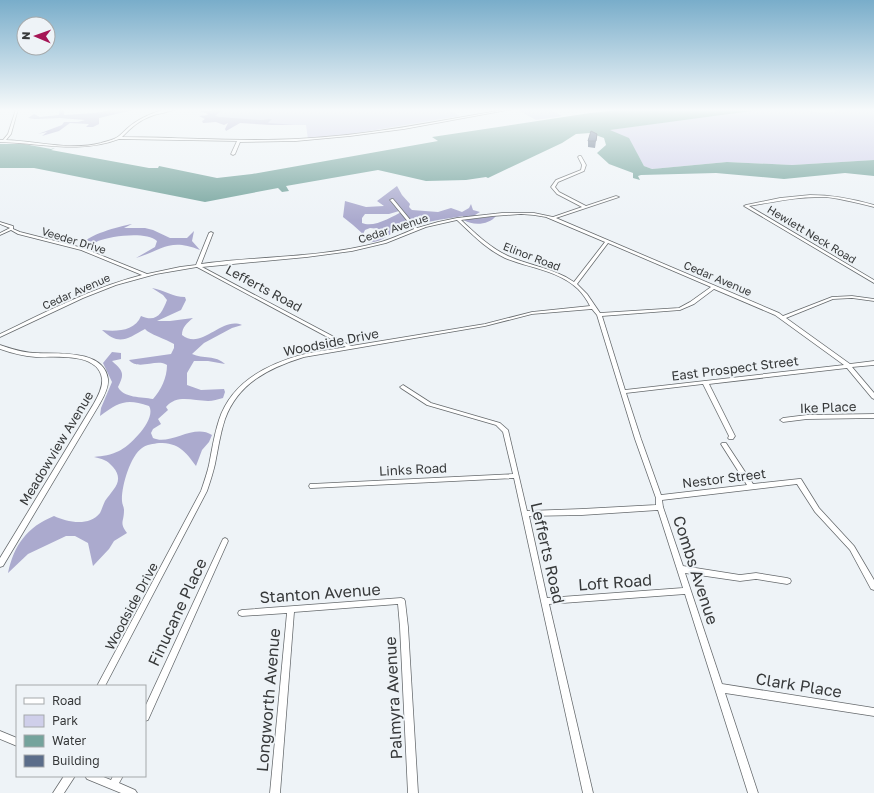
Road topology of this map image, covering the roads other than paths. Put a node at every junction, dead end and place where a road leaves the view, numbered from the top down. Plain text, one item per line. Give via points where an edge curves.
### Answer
1 (60, 146) edge
2 (91, 146) edge
3 (237, 146) edge
4 (233, 154) dead end
5 (580, 157) dead end
6 (617, 197) dead end
7 (392, 200) dead end
8 (874, 206) edge
9 (585, 207) junction
10 (553, 218) junction
11 (458, 219) junction
12 (0, 223) edge
13 (11, 229) junction
14 (417, 230) junction
15 (211, 233) dead end
16 (0, 234) edge
17 (607, 241) junction
18 (198, 266) junction
19 (146, 275) junction
20 (874, 282) edge
21 (575, 284) junction
22 (714, 287) junction
23 (874, 300) edge
24 (594, 307) junction
25 (599, 315) junction
26 (783, 318) junction
27 (0, 336) edge
28 (0, 347) edge
29 (351, 348) junction
30 (612, 357) joint
31 (874, 363) edge
32 (848, 366) junction
33 (705, 382) junction
34 (403, 387) dead end
35 (624, 392) junction
36 (874, 397) edge
37 (874, 416) edge
38 (783, 420) dead end
39 (731, 438) dead end
40 (724, 444) dead end
41 (516, 476) junction
42 (312, 486) dead end
43 (752, 487) junction
44 (659, 498) junction
45 (660, 507) junction
46 (525, 514) junction
47 (225, 541) dead end
48 (0, 564) edge
49 (680, 569) junction
50 (787, 581) dead end
51 (874, 587) edge
52 (688, 591) junction
53 (401, 601) joint
54 (544, 601) junction
55 (291, 609) junction
56 (242, 613) dead end
57 (102, 685) edge
58 (720, 688) junction
59 (874, 712) edge
60 (146, 715) edge
61 (0, 735) edge
62 (16, 742) edge
63 (69, 777) edge
64 (93, 777) edge
65 (118, 777) edge
66 (114, 785) junction
67 (58, 793) edge
68 (132, 793) edge
69 (275, 793) edge
70 (413, 793) edge
71 (588, 793) edge
72 (753, 793) edge

1 - 2 street
3 - 4 street
5 - 9 street via 584,165 582,171 554,184 554,189
6 - 9 street
7 - 14 street
8 - 20 street, Hewlett Neck Road via 843,198 812,195 746,206
9 - 10 street
10 - 11 street, Cedar Avenue via 536,214 507,214
10 - 17 street, Cedar Avenue
11 - 14 street, Cedar Avenue
11 - 21 street, Elinor Road via 479,240 497,252 554,272
12 - 13 street, Veeder Drive via 12,227
13 - 16 street
13 - 19 street, Veeder Drive via 82,249
14 - 18 street, Cedar Avenue via 386,242 348,250
15 - 18 street
17 - 21 street
17 - 22 street, Cedar Avenue
18 - 19 street, Cedar Avenue
18 - 29 street, Lefferts Road
19 - 27 street, Cedar Avenue via 105,288
21 - 24 street, Elinor Road
22 - 25 street via 692,304 680,309
22 - 26 street, Cedar Avenue
23 - 26 street via 832,298
24 - 25 street, Elinor Road
24 - 29 street, Woodside Drive via 532,313 485,325
25 - 30 street, Elinor Road
26 - 32 street, Cedar Avenue
28 - 48 street, Meadowview Avenue via 20,353 86,358 101,370 105,380 96,405
29 - 57 street, Woodside Drive via 302,356 279,363 251,379 235,394 222,420 204,491
30 - 35 street, Combs Avenue
31 - 32 street, East Prospect Street
32 - 33 street, East Prospect Street
32 - 36 street, Cedar Avenue
33 - 35 street, East Prospect Street
33 - 39 street
34 - 41 street, Lefferts Road via 429,404 502,426 506,431
35 - 44 street, Combs Avenue
37 - 38 street, Ike Place
40 - 43 street
41 - 42 street, Links Road
41 - 46 street, Lefferts Road
43 - 44 street, Nestor Street
43 - 51 street, Nestor Street via 799,481 817,510 852,548
44 - 45 street, Combs Avenue
45 - 46 street
45 - 49 street, Combs Avenue
46 - 54 street, Lefferts Road
47 - 60 street, Finucane Place
49 - 50 street via 740,578 756,576
49 - 52 street, Combs Avenue
52 - 54 street, Loft Road
52 - 58 street, Combs Avenue
53 - 55 street, Stanton Avenue
53 - 70 street, Palmyra Avenue
54 - 71 street, Lefferts Road
55 - 56 street, Stanton Avenue
55 - 69 street, Longworth Avenue
58 - 59 street, Clark Place
58 - 72 street, Combs Avenue
61 - 62 street
63 - 67 street
64 - 66 street
65 - 66 street
66 - 68 street

